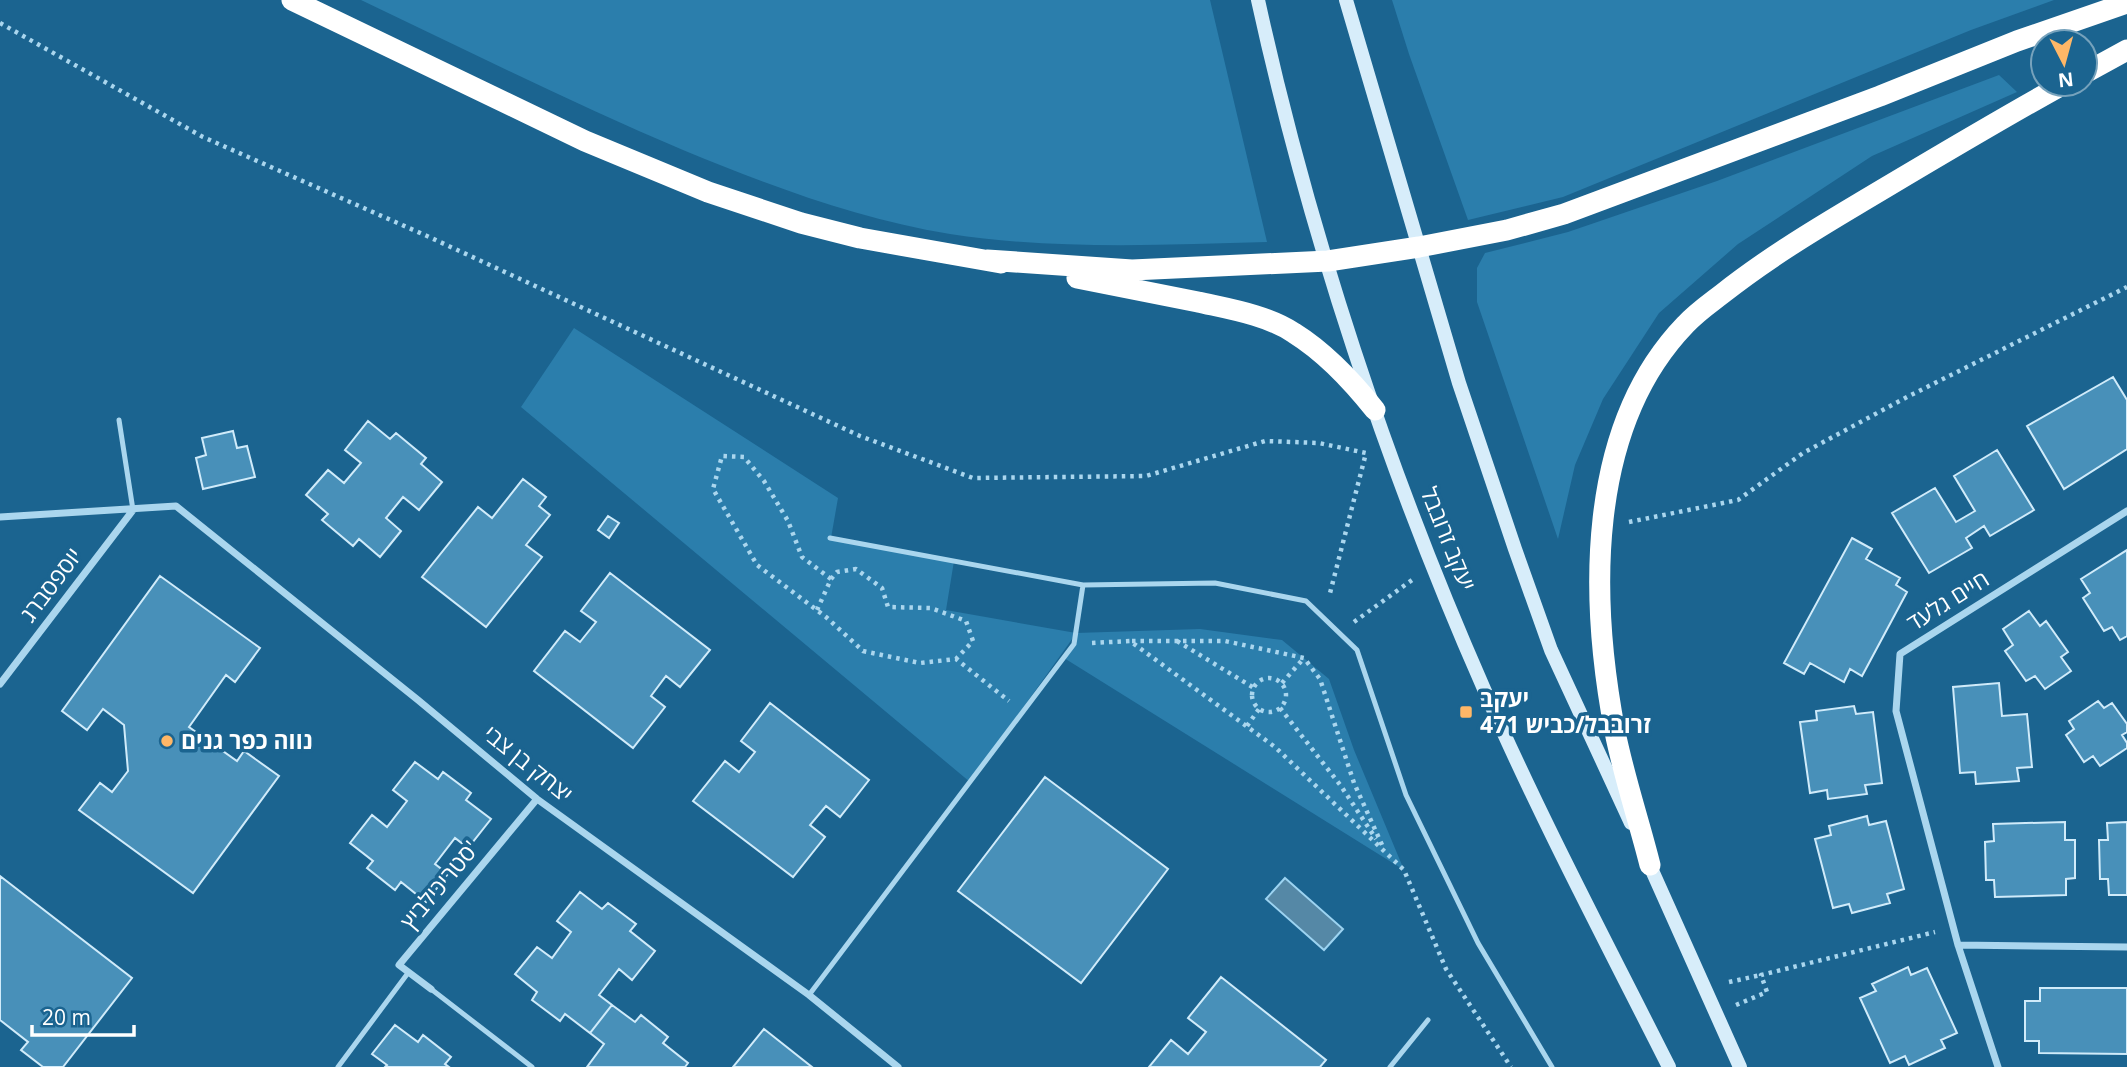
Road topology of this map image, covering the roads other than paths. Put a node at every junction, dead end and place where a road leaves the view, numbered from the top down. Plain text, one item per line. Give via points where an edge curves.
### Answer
1 (292, 0) edge
2 (1258, 0) edge
3 (1346, 0) edge
4 (2127, 3) edge
5 (2127, 50) edge
6 (2099, 65) edge
7 (2039, 98) edge
8 (1419, 247) junction
9 (987, 260) junction
10 (1328, 261) junction
11 (1375, 410) junction
12 (119, 420) dead end
13 (133, 510) junction
14 (2127, 510) edge
15 (0, 517) edge
16 (830, 538) dead end
17 (1083, 585) junction
18 (0, 684) edge
19 (537, 799) junction
20 (1650, 865) junction
21 (1958, 945) junction
22 (2127, 947) edge
23 (408, 973) junction
24 (431, 989) joint
25 (809, 995) junction
26 (1428, 1020) dead end
27 (338, 1067) edge
28 (532, 1067) edge
29 (898, 1067) edge
30 (1390, 1067) edge
31 (1552, 1067) edge
32 (1669, 1067) edge
33 (1740, 1067) edge
34 (1998, 1067) edge

1 - 9 highway via 585,141 708,192 860,238
2 - 10 main road, יעקב זרובבל
3 - 8 main road
4 - 8 highway via 1564,214
5 - 6 highway
7 - 20 highway via 1752,270 1685,325 1636,397 1608,484 1599,600 1616,734
8 - 10 highway
8 - 20 main road via 1459,383 1551,650
9 - 10 highway via 1132,270
9 - 11 highway via 1271,321 1315,348
10 - 11 main road, יעקב זרובבל
11 - 32 main road, יעקב זרובבל via 1484,689
12 - 13 lane
13 - 15 street, יצחק בן צבי
13 - 18 street, יוספסברג
13 - 19 street, יצחק בן צבי via 176,506
14 - 21 street, חיים גלעד via 1900,654 1896,711
16 - 17 lane
17 - 25 lane via 1074,644
17 - 31 lane via 1215,583 1306,601 1357,650 1406,795 1478,943
19 - 23 street, סטריכילביץ' via 398,965
19 - 25 street, יצחק בן צבי
20 - 33 main road
21 - 22 street
21 - 34 street, חיים גלעד
23 - 24 street
23 - 27 lane
24 - 28 lane
25 - 29 street, יצחק בן צבי
26 - 30 lane

